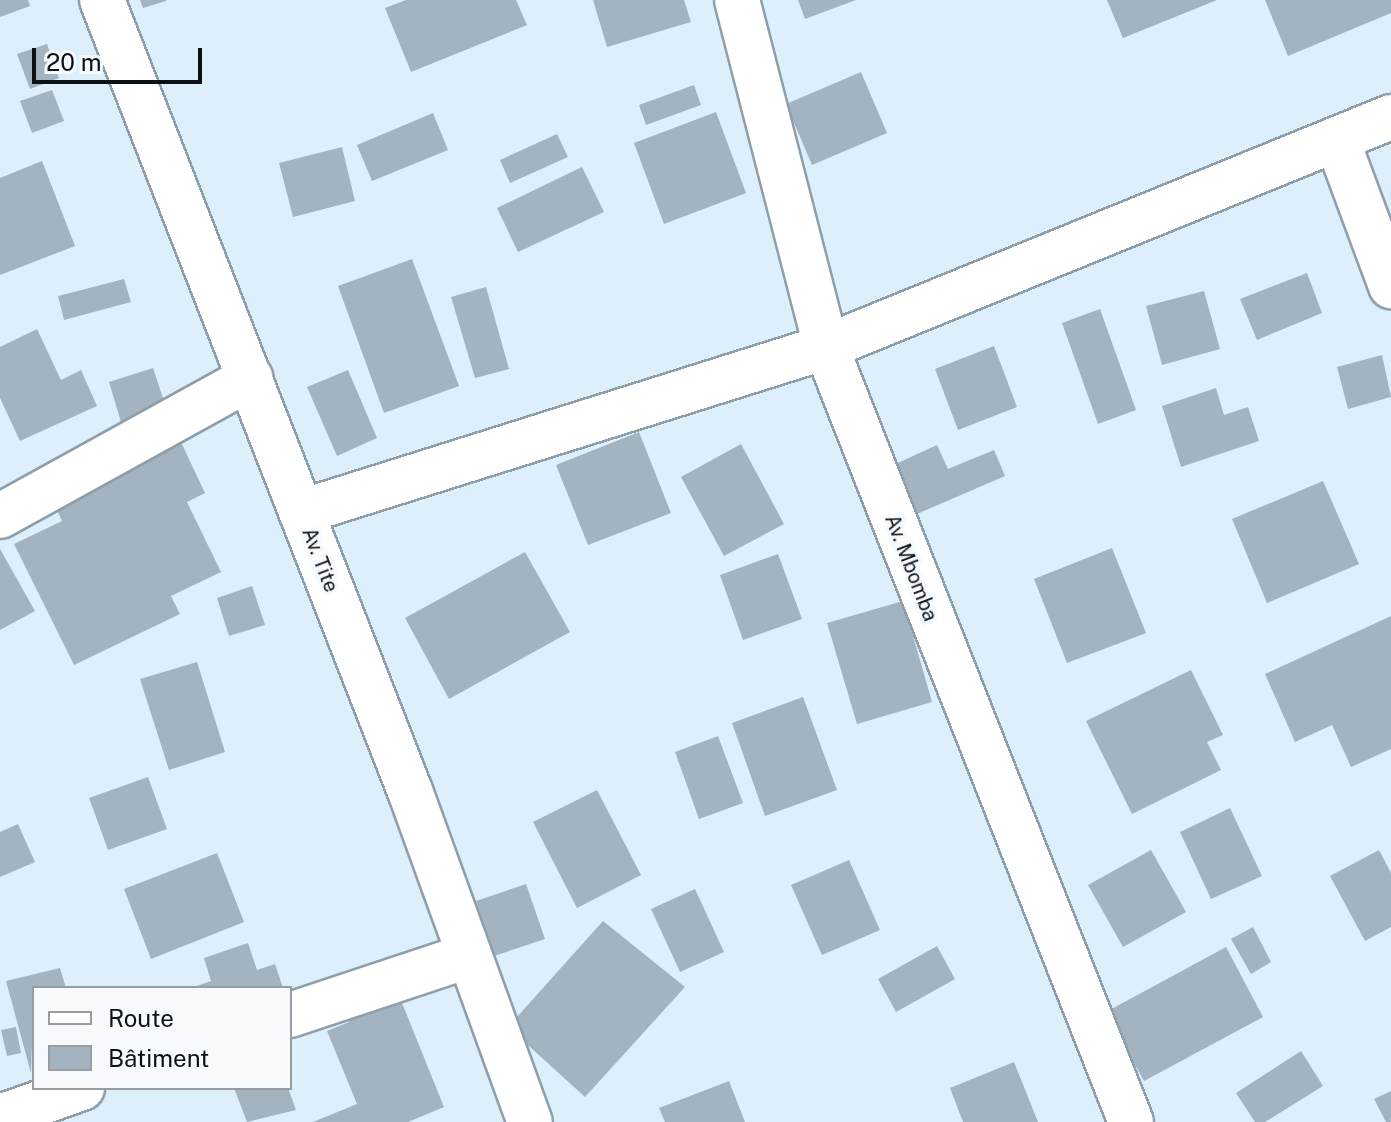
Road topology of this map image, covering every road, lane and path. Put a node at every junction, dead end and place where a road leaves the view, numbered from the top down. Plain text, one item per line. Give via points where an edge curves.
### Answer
1 (102, 0) edge
2 (737, 0) edge
3 (1391, 117) edge
4 (1337, 140) junction
5 (1391, 286) edge
6 (826, 347) junction
7 (250, 378) junction
8 (301, 512) junction
9 (0, 516) edge
10 (467, 956) junction
11 (292, 1014) edge
12 (76, 1090) edge
13 (0, 1117) edge
14 (530, 1122) edge
15 (1131, 1122) edge

1 - 7 street, Av. Tite
2 - 6 street, Av. Mbomba
3 - 4 street
4 - 5 street
4 - 6 street
6 - 8 street
6 - 15 street, Av. Mbomba via 1054,938
7 - 8 street, Av. Tite
7 - 9 street
8 - 10 street, Av. Tite via 410,791
10 - 11 street
10 - 14 street, Av. Tite
12 - 13 street

